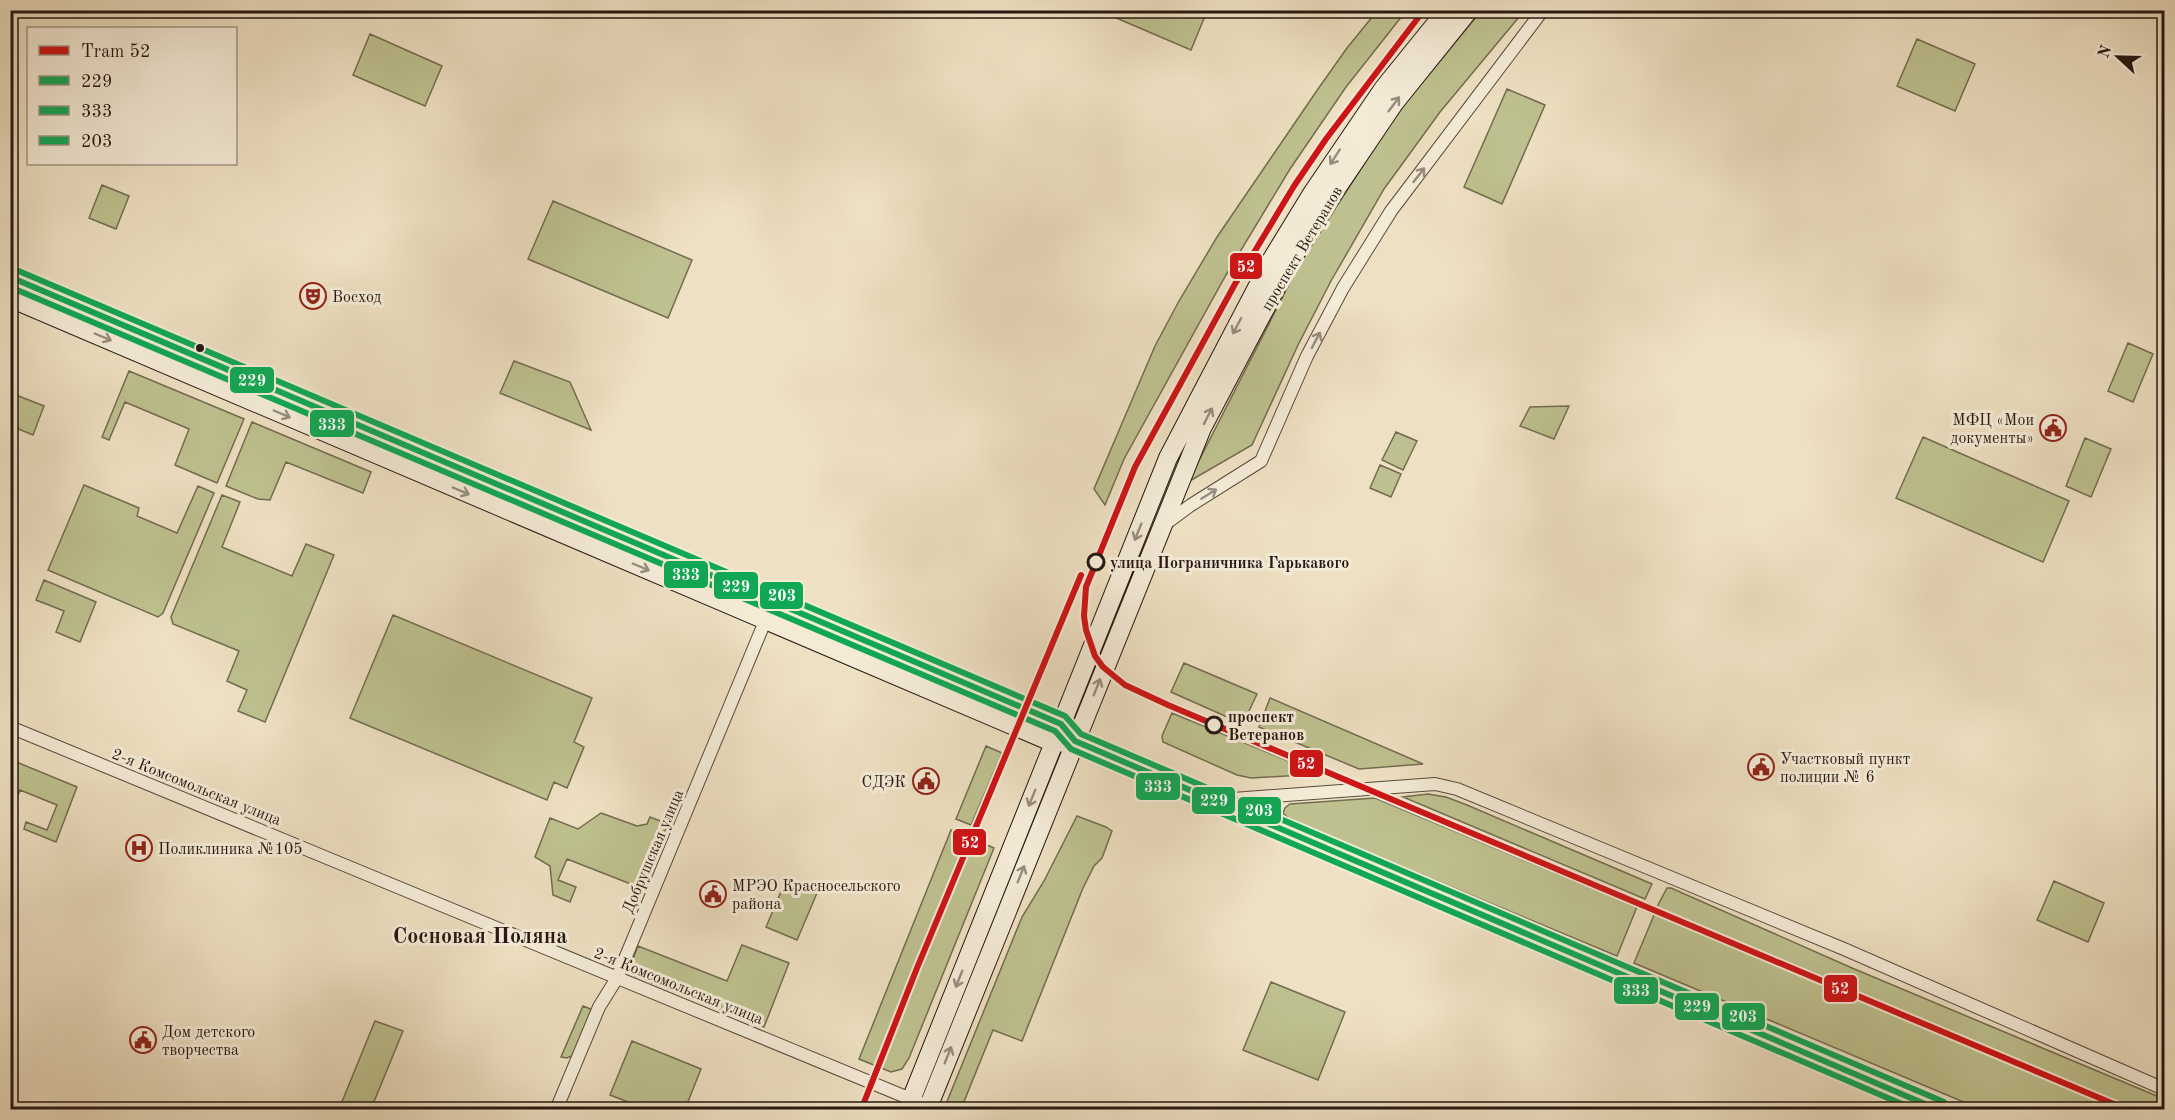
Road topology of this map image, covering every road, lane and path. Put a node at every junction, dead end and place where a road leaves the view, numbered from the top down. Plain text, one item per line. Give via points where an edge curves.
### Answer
1 (1447, 10) edge
2 (1469, 10) edge
3 (1543, 10) edge
4 (10, 277) edge
5 (10, 298) edge
6 (1161, 528) junction
7 (773, 602) junction
8 (766, 621) junction
9 (1061, 724) junction
10 (10, 727) edge
11 (1075, 741) junction
12 (1054, 743) junction
13 (1216, 800) junction
14 (617, 978) junction
15 (2164, 1089) edge
16 (922, 1107) edge
17 (556, 1110) edge
18 (1940, 1110) edge

1 -> 9 street, проспект Ветеранов via 1359,121 1272,259 1168,458
6 -> 2 street, проспект Ветеранов via 1202,428 1288,265 1372,134
6 -> 3 street via 1261,461 1307,356 1343,288 1391,212
4 - 7 street
5 -> 8 street
11 -> 6 street, проспект Ветеранов
7 - 8 street, Добрушская улица
7 - 9 street
8 - 12 street
8 - 14 street, Добрушская улица
9 - 11 street
9 - 12 street, проспект Ветеранов
10 - 14 street, 2-я Комсомольская улица
11 - 12 street
11 - 13 street
16 -> 11 street, проспект Ветеранов
12 -> 16 street, проспект Ветеранов
13 - 15 street via 1434,784 1456,789 1844,949
13 - 18 street
14 - 16 street, 2-я Комсомольская улица
14 - 17 street, Добрушская улица via 599,1007

